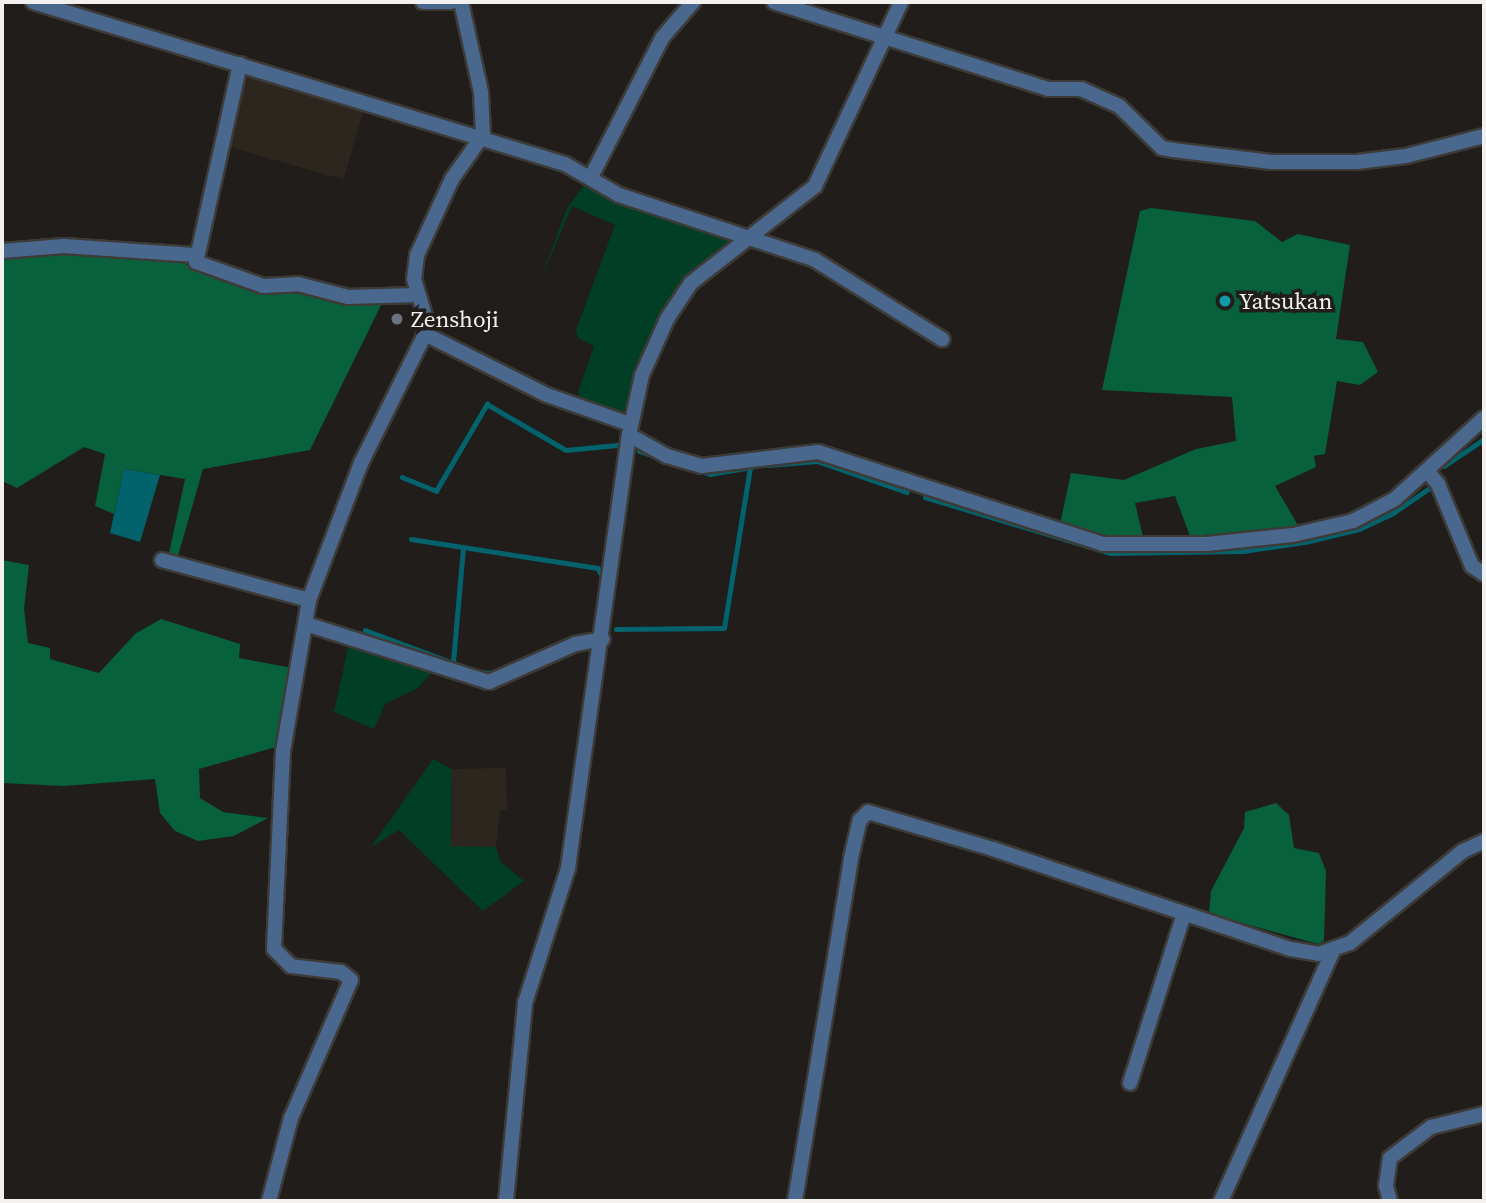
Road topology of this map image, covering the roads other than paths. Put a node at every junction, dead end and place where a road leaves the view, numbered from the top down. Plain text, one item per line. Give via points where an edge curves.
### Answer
1 (33, 2) edge
2 (423, 2) edge
3 (451, 2) edge
4 (461, 2) edge
5 (694, 2) edge
6 (774, 2) edge
7 (901, 2) edge
8 (884, 39) junction
9 (240, 64) junction
10 (1484, 136) edge
11 (482, 140) junction
12 (591, 177) junction
13 (750, 237) junction
14 (2, 251) edge
15 (195, 255) junction
16 (417, 295) junction
17 (425, 334) junction
18 (942, 339) dead end
19 (1484, 418) edge
20 (629, 429) junction
21 (1427, 472) junction
22 (162, 560) dead end
23 (1484, 574) edge
24 (309, 600) junction
25 (306, 624) junction
26 (603, 639) junction
27 (1484, 841) edge
28 (1184, 914) junction
29 (1332, 953) junction
30 (1130, 1083) dead end
31 (1484, 1114) edge
32 (269, 1201) edge
33 (506, 1201) edge
34 (795, 1201) edge
35 (1221, 1201) edge
36 (1390, 1201) edge

1 - 9 street
2 - 3 street
4 - 11 street via 481,92
5 - 12 street via 662,38
6 - 8 street via 792,4
7 - 8 street
8 - 10 street via 1049,89 1081,89 1119,106 1162,148 1185,152 1271,162 1357,162 1406,156
8 - 13 street via 815,186
9 - 11 street
9 - 15 street
11 - 12 street via 565,164
11 - 16 street via 452,179 420,247 414,268
12 - 13 street via 619,195
13 - 18 street via 788,249 850,279
13 - 20 street via 691,283 675,304 642,375
14 - 15 street via 64,246
15 - 16 street via 195,262 206,268 263,286 298,284 348,297
16 - 17 street via 426,319
17 - 20 street
17 - 24 street via 360,463
19 - 21 street
20 - 21 street via 667,456 702,466 818,452 1119,545 1207,544 1324,529 1353,521 1395,499
20 - 26 street
21 - 23 street via 1438,484 1472,566
22 - 24 street
24 - 25 street
25 - 26 street via 488,682 575,645
25 - 32 street via 283,751 274,949 284,963 341,972 351,979 291,1118
26 - 33 street via 568,868 525,1003
27 - 29 street via 1463,851
28 - 29 street via 1291,949
28 - 30 street
28 - 34 street via 993,849 873,812 864,815 851,859
29 - 35 street
31 - 36 street via 1431,1127 1390,1158 1385,1186

